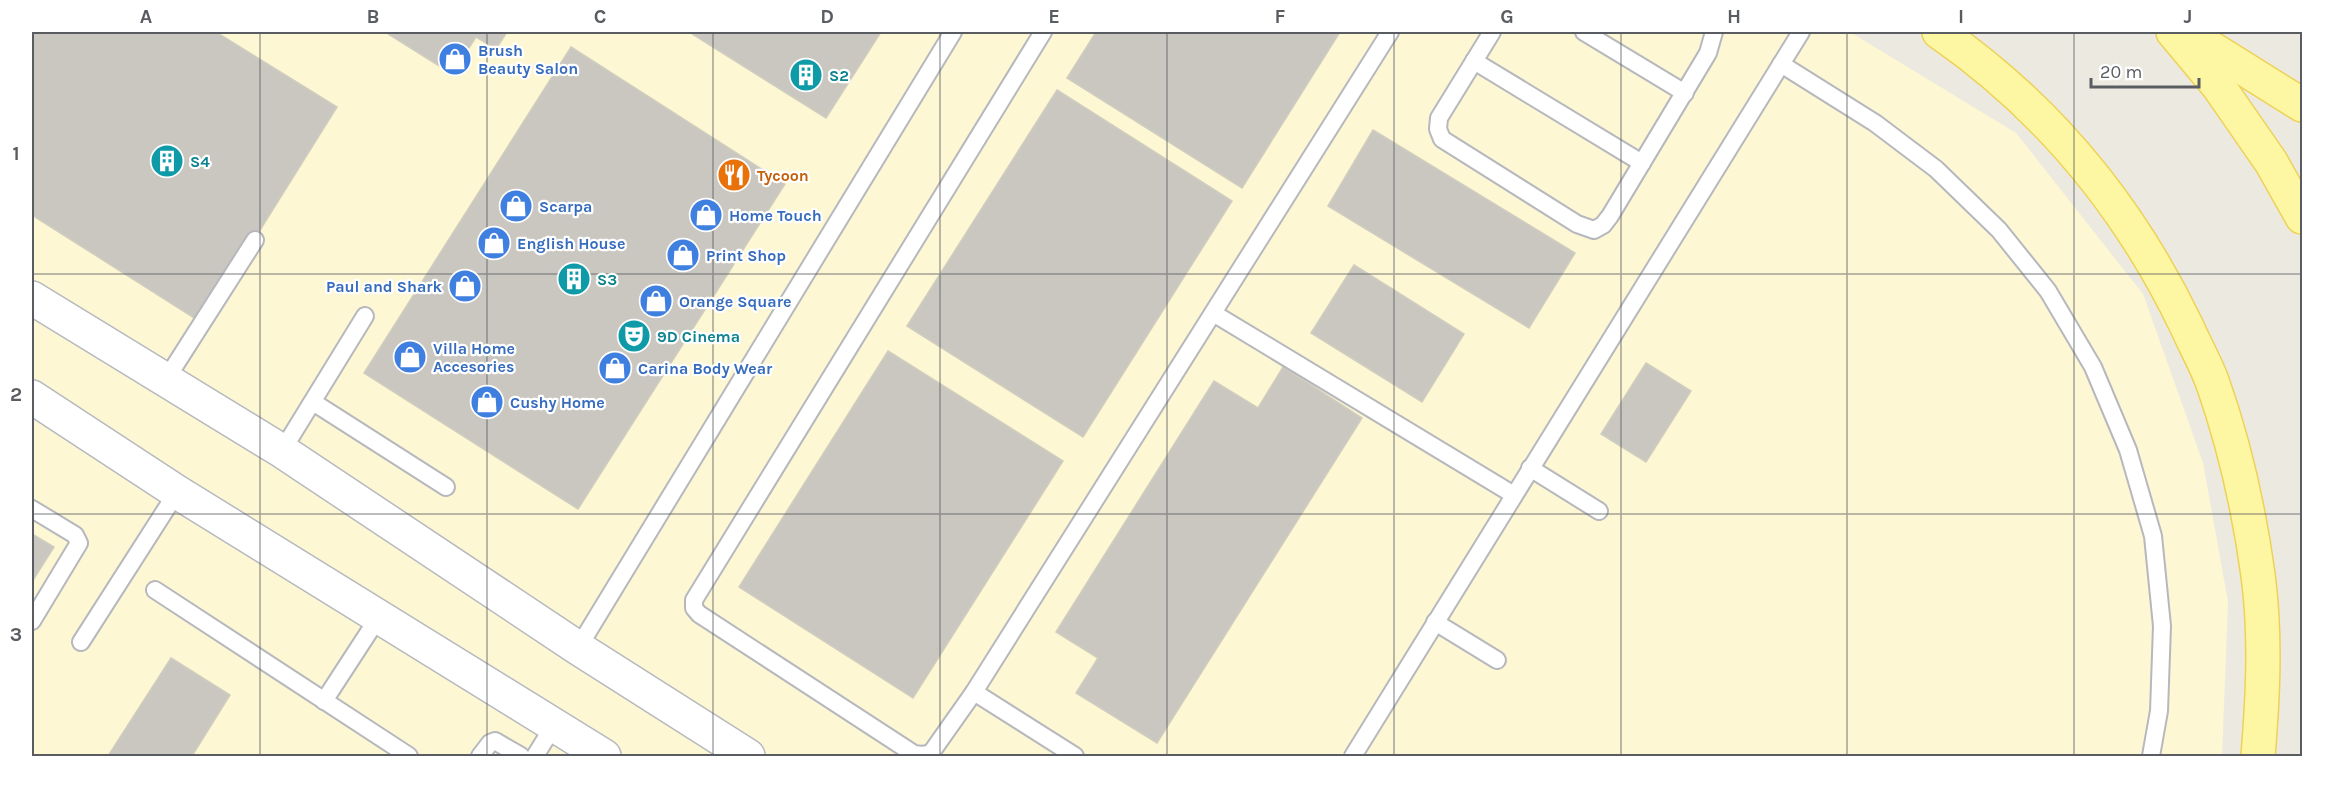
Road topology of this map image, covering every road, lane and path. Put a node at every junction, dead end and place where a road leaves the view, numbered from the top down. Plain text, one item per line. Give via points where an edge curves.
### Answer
1 (953, 32) edge
2 (1043, 32) edge
3 (1390, 32) edge
4 (1492, 32) edge
5 (1584, 32) edge
6 (1714, 32) edge
7 (1801, 32) edge
8 (1939, 32) edge
9 (2173, 32) edge
10 (2185, 32) edge
11 (1474, 61) junction
12 (1781, 64) junction
13 (1685, 93) junction
14 (2302, 105) edge
15 (1642, 163) junction
16 (2302, 217) edge
17 (255, 240) dead end
18 (32, 298) edge
19 (1213, 313) junction
20 (365, 316) dead end
21 (165, 381) junction
22 (32, 397) edge
23 (313, 402) junction
24 (282, 451) junction
25 (1530, 468) junction
26 (446, 487) dead end
27 (177, 492) junction
28 (1514, 495) junction
29 (32, 508) edge
30 (1599, 511) dead end
31 (155, 590) dead end
32 (378, 618) junction
33 (32, 621) edge
34 (1435, 622) junction
35 (81, 642) dead end
36 (578, 648) junction
37 (1497, 660) dead end
38 (974, 692) junction
39 (324, 701) junction
40 (553, 727) junction
41 (599, 755) edge
42 (409, 756) edge
43 (480, 756) edge
44 (521, 756) edge
45 (535, 756) edge
46 (748, 756) edge
47 (1075, 756) edge
48 (1353, 756) edge
49 (2151, 756) edge
50 (2258, 756) edge

1 - 36 lane
2 - 38 lane via 694,600 694,608 706,619 914,754 931,753
3 - 19 lane
4 - 11 lane
5 - 13 lane
6 - 13 lane via 1708,53
7 - 12 lane
8 - 50 main road via 2004,81 2054,129 2098,183 2174,300 2211,379 2247,504 2258,577 2264,666
9 - 16 main road via 2226,96 2271,162
10 - 14 main road
11 - 15 lane
11 - 15 lane via 1439,118 1442,139 1577,224 1594,230 1603,225
12 - 25 lane
12 - 49 lane via 1875,123 1936,169 1999,230 2048,291 2093,367 2128,450 2153,536 2162,626 2159,711
13 - 15 lane
17 - 21 lane
18 - 21 street
19 - 28 lane
19 - 38 lane
20 - 23 lane
21 - 24 street
22 - 27 street
23 - 24 lane
23 - 26 lane
24 - 36 street
25 - 28 lane
25 - 30 lane
27 - 32 street
27 - 35 lane
28 - 34 lane
29 - 33 lane via 75,536 79,543
31 - 39 lane
32 - 39 lane
32 - 40 street
34 - 37 lane
34 - 48 lane
36 - 46 street
38 - 47 lane
39 - 42 lane
40 - 41 street
40 - 45 lane
43 - 44 lane via 495,741

